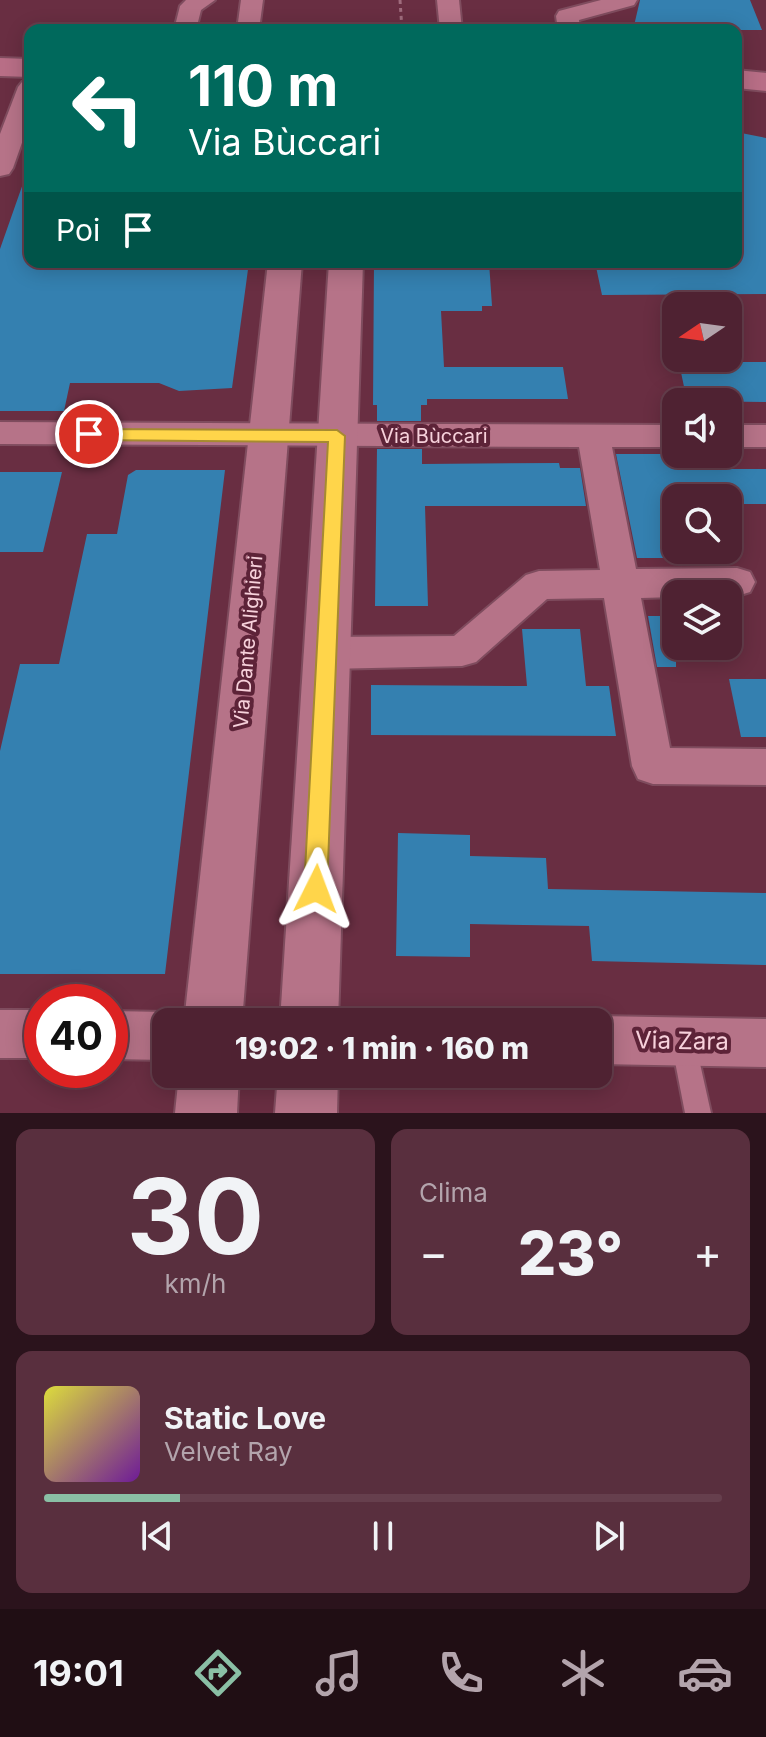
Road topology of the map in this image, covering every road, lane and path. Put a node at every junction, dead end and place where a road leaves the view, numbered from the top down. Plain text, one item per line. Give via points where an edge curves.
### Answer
1 (204, 0) edge
2 (252, 0) edge
3 (400, 0) edge
4 (448, 0) edge
5 (626, 0) edge
6 (186, 24) edge
7 (249, 24) edge
8 (402, 24) edge
9 (450, 24) edge
10 (568, 24) edge
11 (0, 67) edge
12 (24, 68) edge
13 (742, 80) edge
14 (766, 82) edge
15 (24, 110) edge
16 (12, 156) edge
17 (284, 268) edge
18 (346, 268) edge
19 (273, 384) junction
20 (340, 385) junction
21 (0, 433) edge
22 (267, 436) junction
23 (337, 436) junction
24 (662, 436) edge
25 (742, 436) edge
26 (766, 436) edge
27 (594, 437) junction
28 (662, 583) edge
29 (619, 584) junction
30 (327, 653) junction
31 (766, 767) edge
32 (214, 1008) edge
33 (310, 1008) edge
34 (0, 1034) edge
35 (24, 1034) edge
36 (128, 1035) edge
37 (152, 1036) edge
38 (612, 1040) edge
39 (683, 1041) junction
40 (766, 1043) edge
41 (208, 1088) edge
42 (307, 1088) edge
43 (206, 1113) edge
44 (306, 1113) edge
45 (698, 1113) edge

1 - 6 street via 191,6
2 - 7 street
3 - 8 path
4 - 9 street
5 - 10 street via 567,16
11 - 12 main road
13 - 14 main road
15 - 16 street
17 - 19 street, Via Dante Alighieri
18 - 20 street
19 - 20 street via 297,394 319,394
19 - 22 street, Via Dante Alighieri
20 - 23 street
21 - 22 street, Via Bùccari
22 - 23 street, Via Bùccari
22 - 32 street, Via Dante Alighieri
23 - 27 street, Via Bùccari
23 - 30 street
24 - 27 street, Via Bùccari
25 - 26 street
27 - 29 street
28 - 29 street
29 - 30 street via 539,585 462,651
29 - 31 street via 653,766
30 - 33 street
34 - 35 street
36 - 37 street
38 - 39 street, Via Zara
39 - 40 street, Via Zara
39 - 45 lane
41 - 43 street
42 - 44 street

